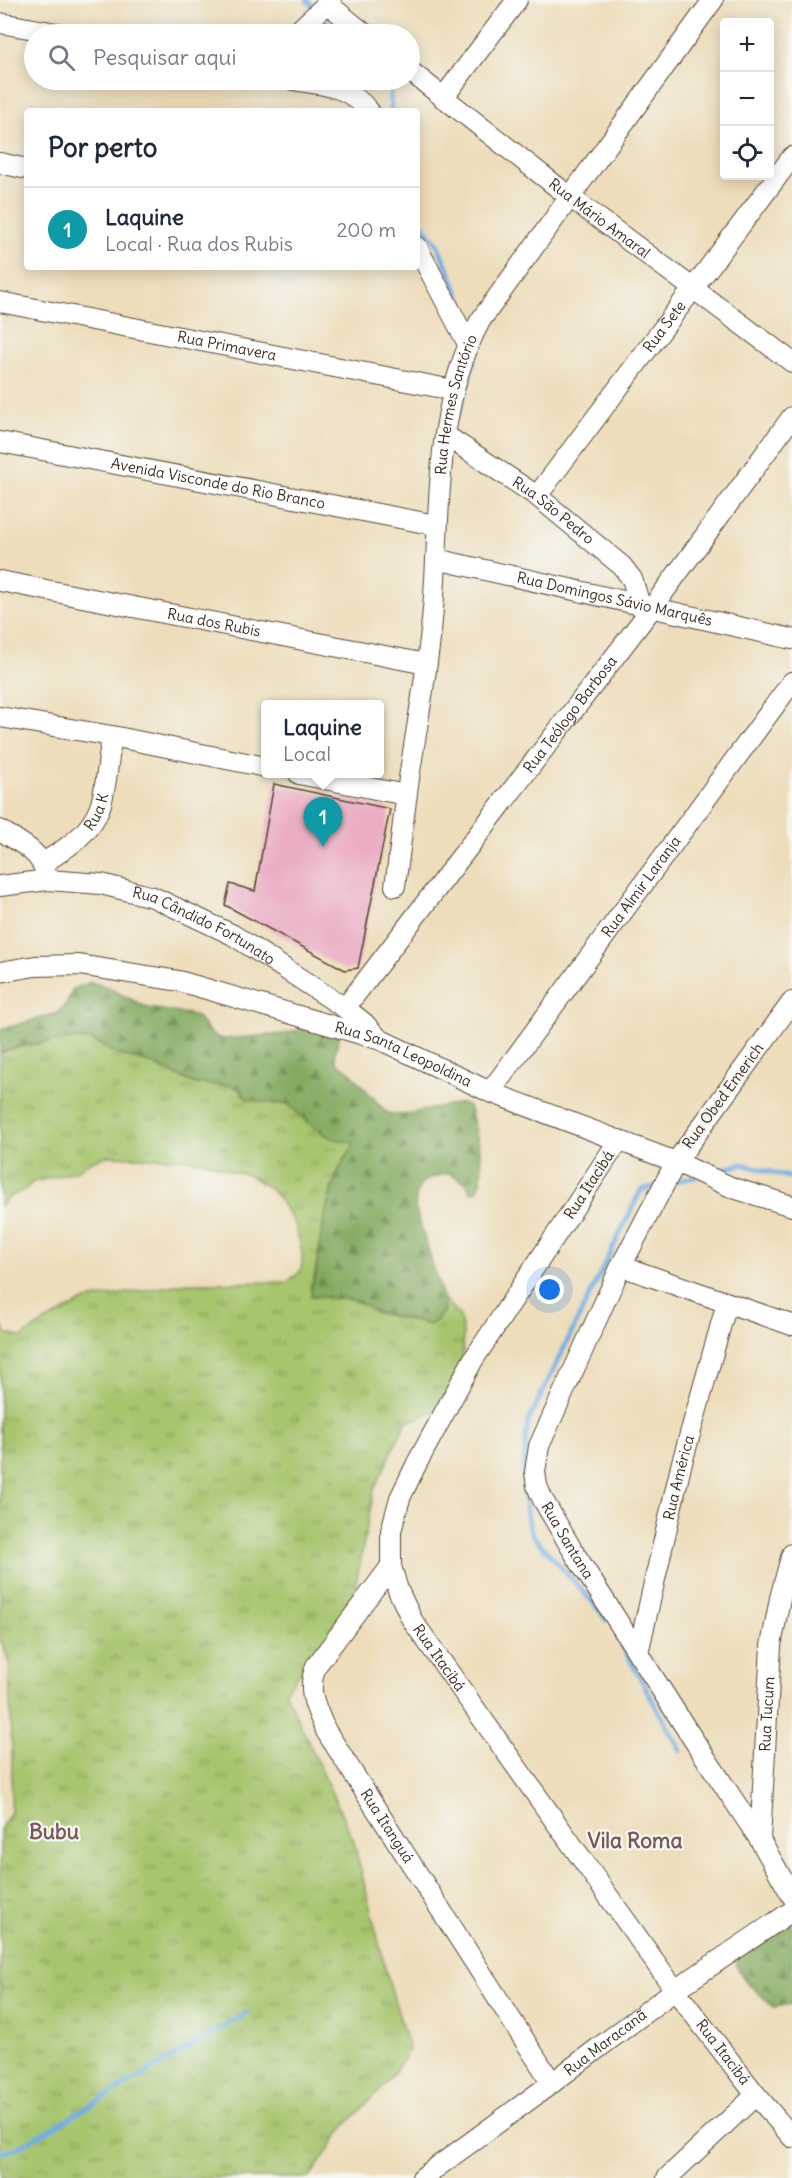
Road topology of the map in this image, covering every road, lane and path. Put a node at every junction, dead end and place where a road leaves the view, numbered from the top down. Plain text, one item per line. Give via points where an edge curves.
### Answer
1 (517, 0) edge
2 (713, 0) edge
3 (330, 2) edge
4 (0, 22) edge
5 (306, 24) edge
6 (354, 24) edge
7 (24, 27) edge
8 (420, 79) edge
9 (346, 90) edge
10 (443, 98) junction
11 (366, 108) edge
12 (792, 157) edge
13 (0, 163) edge
14 (24, 168) edge
15 (570, 197) junction
16 (420, 253) edge
17 (695, 288) junction
18 (0, 302) edge
19 (468, 344) junction
20 (792, 362) edge
21 (453, 390) junction
22 (792, 417) edge
23 (445, 435) junction
24 (0, 442) edge
25 (537, 496) junction
26 (436, 525) junction
27 (436, 559) junction
28 (0, 581) edge
29 (646, 607) junction
30 (792, 639) edge
31 (426, 664) junction
32 (792, 682) edge
33 (0, 717) edge
34 (112, 736) junction
35 (261, 766) edge
36 (319, 778) edge
37 (406, 795) junction
38 (5, 837) edge
39 (46, 871) junction
40 (0, 885) edge
41 (395, 886) dead end
42 (0, 972) edge
43 (792, 1002) edge
44 (345, 1008) junction
45 (381, 1040) junction
46 (490, 1092) junction
47 (619, 1140) junction
48 (676, 1162) junction
49 (792, 1206) edge
50 (621, 1266) junction
51 (727, 1303) junction
52 (792, 1325) edge
53 (792, 1554) edge
54 (391, 1566) junction
55 (638, 1653) junction
56 (760, 1840) junction
57 (792, 1896) edge
58 (792, 1911) edge
59 (675, 1990) junction
60 (552, 2084) junction
61 (756, 2095) junction
62 (792, 2137) edge
63 (422, 2178) edge
64 (667, 2178) edge

1 - 10 street
2 - 15 street, Rua Hermes Santório
3 - 5 street
3 - 6 street
4 - 7 street
8 - 10 street, Rua Mário Amaral
9 - 11 street
10 - 15 street, Rua Mário Amaral
12 - 17 street, Rua Sete
13 - 14 street
15 - 17 street, Rua Mário Amaral
15 - 19 street, Rua Hermes Santório via 480,321
16 - 19 street
17 - 20 street, Rua Mário Amaral
17 - 25 street, Rua Sete
18 - 21 street, Rua Primavera
19 - 21 street, Rua Hermes Santório
21 - 23 street, Rua Hermes Santório
22 - 29 street, Rua Teólogo Barbosa
23 - 25 street, Rua São Pedro
23 - 26 street, Rua Hermes Santório
24 - 26 street, Avenida Visconde do Rio Branco
25 - 29 street, Rua São Pedro via 622,566
26 - 27 street, Rua Hermes Santório
27 - 29 street, Rua Domingos Sávio Marquês
27 - 31 street, Rua Hermes Santório
28 - 31 street, Rua dos Rubis
29 - 30 street, Rua Domingos Sávio Marquês
29 - 44 street, Rua Teólogo Barbosa
31 - 37 street, Rua Hermes Santório
32 - 46 street, Rua Almir Laranja
33 - 34 street
34 - 35 street
34 - 39 street, Rua K via 100,807 90,825
36 - 37 street
37 - 41 street, Rua Hermes Santório
38 - 39 street via 30,849
39 - 40 street, Rua Cândido Fortunato
39 - 44 street, Rua Cândido Fortunato via 153,897 232,935
42 - 45 street, Rua Santa Leopoldina via 79,965 168,979
43 - 48 street, Rua Obed Emerich
44 - 45 street, Rua Cândido Fortunato
45 - 46 street, Rua Santa Leopoldina
46 - 47 street, Rua Santa Leopoldina
47 - 48 street, Rua Santa Leopoldina
47 - 54 street, Rua Itacibá via 473,1360 417,1463 400,1498 391,1531
48 - 49 street, Rua Santa Leopoldina via 733,1188
48 - 50 street, Rua Santana
50 - 51 street
50 - 55 street, Rua Santana via 539,1446 535,1472 543,1500
51 - 52 street
51 - 55 street, Rua América via 681,1466
53 - 56 street, Rua Tucum via 771,1646
54 - 59 street, Rua Itacibá via 412,1620
54 - 60 street, Rua Itanguá via 316,1666 311,1679 313,1700 326,1731
55 - 56 street, Rua Santana
56 - 57 street, Rua Santana
58 - 59 street, Rua Maracanã
59 - 60 street, Rua Maracanã
59 - 61 street, Rua Itacibá
60 - 63 street, Rua Maracanã
61 - 62 street, Rua Itacibá
61 - 64 street

